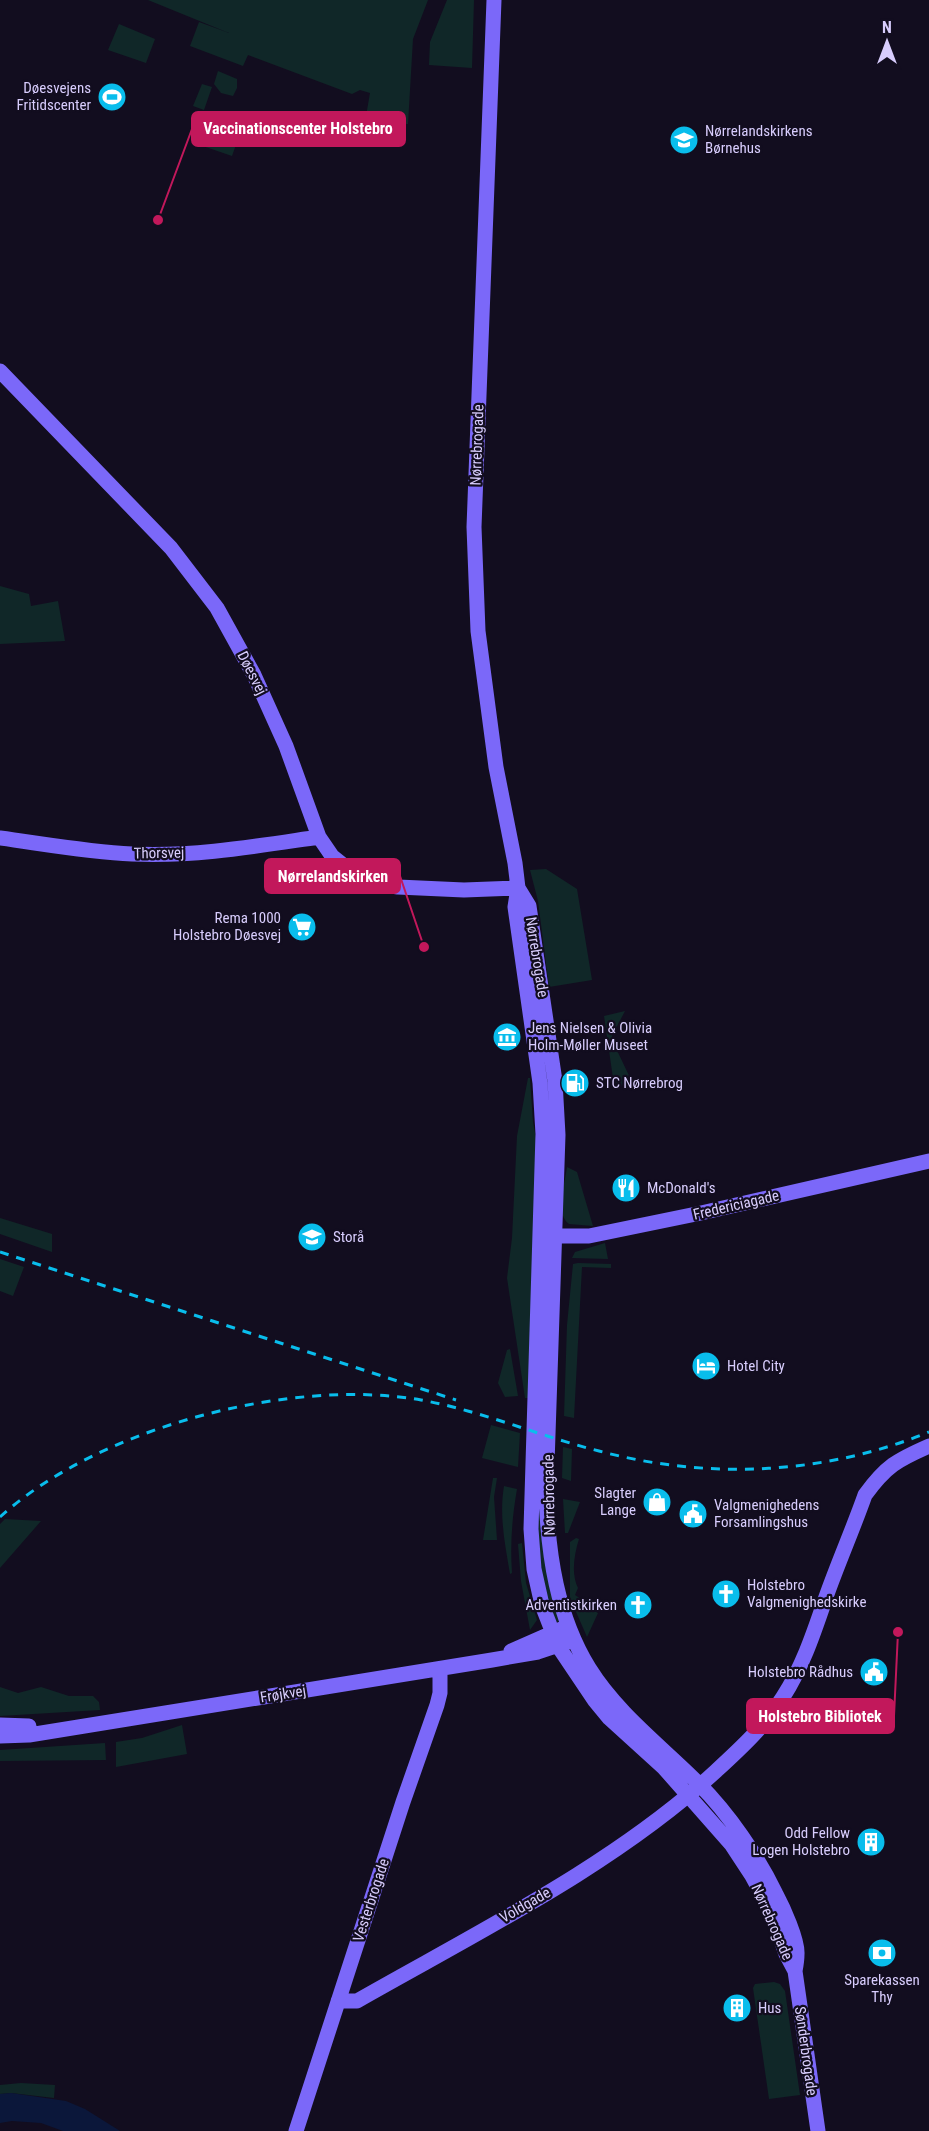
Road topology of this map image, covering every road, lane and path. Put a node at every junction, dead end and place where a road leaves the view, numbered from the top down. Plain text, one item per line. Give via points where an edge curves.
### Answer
1 (494, 0) edge
2 (0, 371) edge
3 (319, 837) junction
4 (0, 838) edge
5 (518, 888) junction
6 (929, 1161) edge
7 (548, 1236) junction
8 (929, 1446) edge
9 (570, 1633) junction
10 (555, 1639) junction
11 (440, 1669) junction
12 (0, 1725) edge
13 (74, 1727) junction
14 (0, 1736) edge
15 (694, 1790) junction
16 (795, 1971) joint
17 (338, 2001) junction
18 (296, 2131) edge
19 (818, 2131) edge

1 - 5 street, Nørrebrogade via 474,527 478,631 486,698
2 - 3 street, Døesvej via 171,548 218,609 286,746
3 - 4 street, Thorsvej via 175,854 91,851
3 - 5 street, Døesvej via 348,870 373,883 464,890
5 - 7 street, Nørrebrogade via 529,906 555,1082 558,1135
6 - 7 street, Fredericiagade via 589,1236
7 - 9 street, Nørrebrogade via 547,1516 555,1583
7 - 10 street, Nørrebrogade via 531,1529 534,1569
8 - 15 street, Voldgade via 893,1463 879,1475 866,1495 803,1662 783,1698 761,1729
9 - 10 street, Frøjkvej
9 - 15 street, Nørrebrogade via 614,1703
10 - 11 street, Frøjkvej via 538,1652
10 - 15 street, Nørrebrogade via 609,1718
11 - 13 street, Frøjkvej
11 - 17 street, Vesterbrogade via 437,1705
12 - 13 street, Frøjkvej
13 - 14 street, Frøjkvej
15 - 16 street, Nørrebrogade via 744,1838 765,1871 784,1909 798,1952
15 - 17 street, Voldgade via 535,1901 357,2001
16 - 19 street, Sønderbrogade
17 - 18 street, Vesterbrogade

